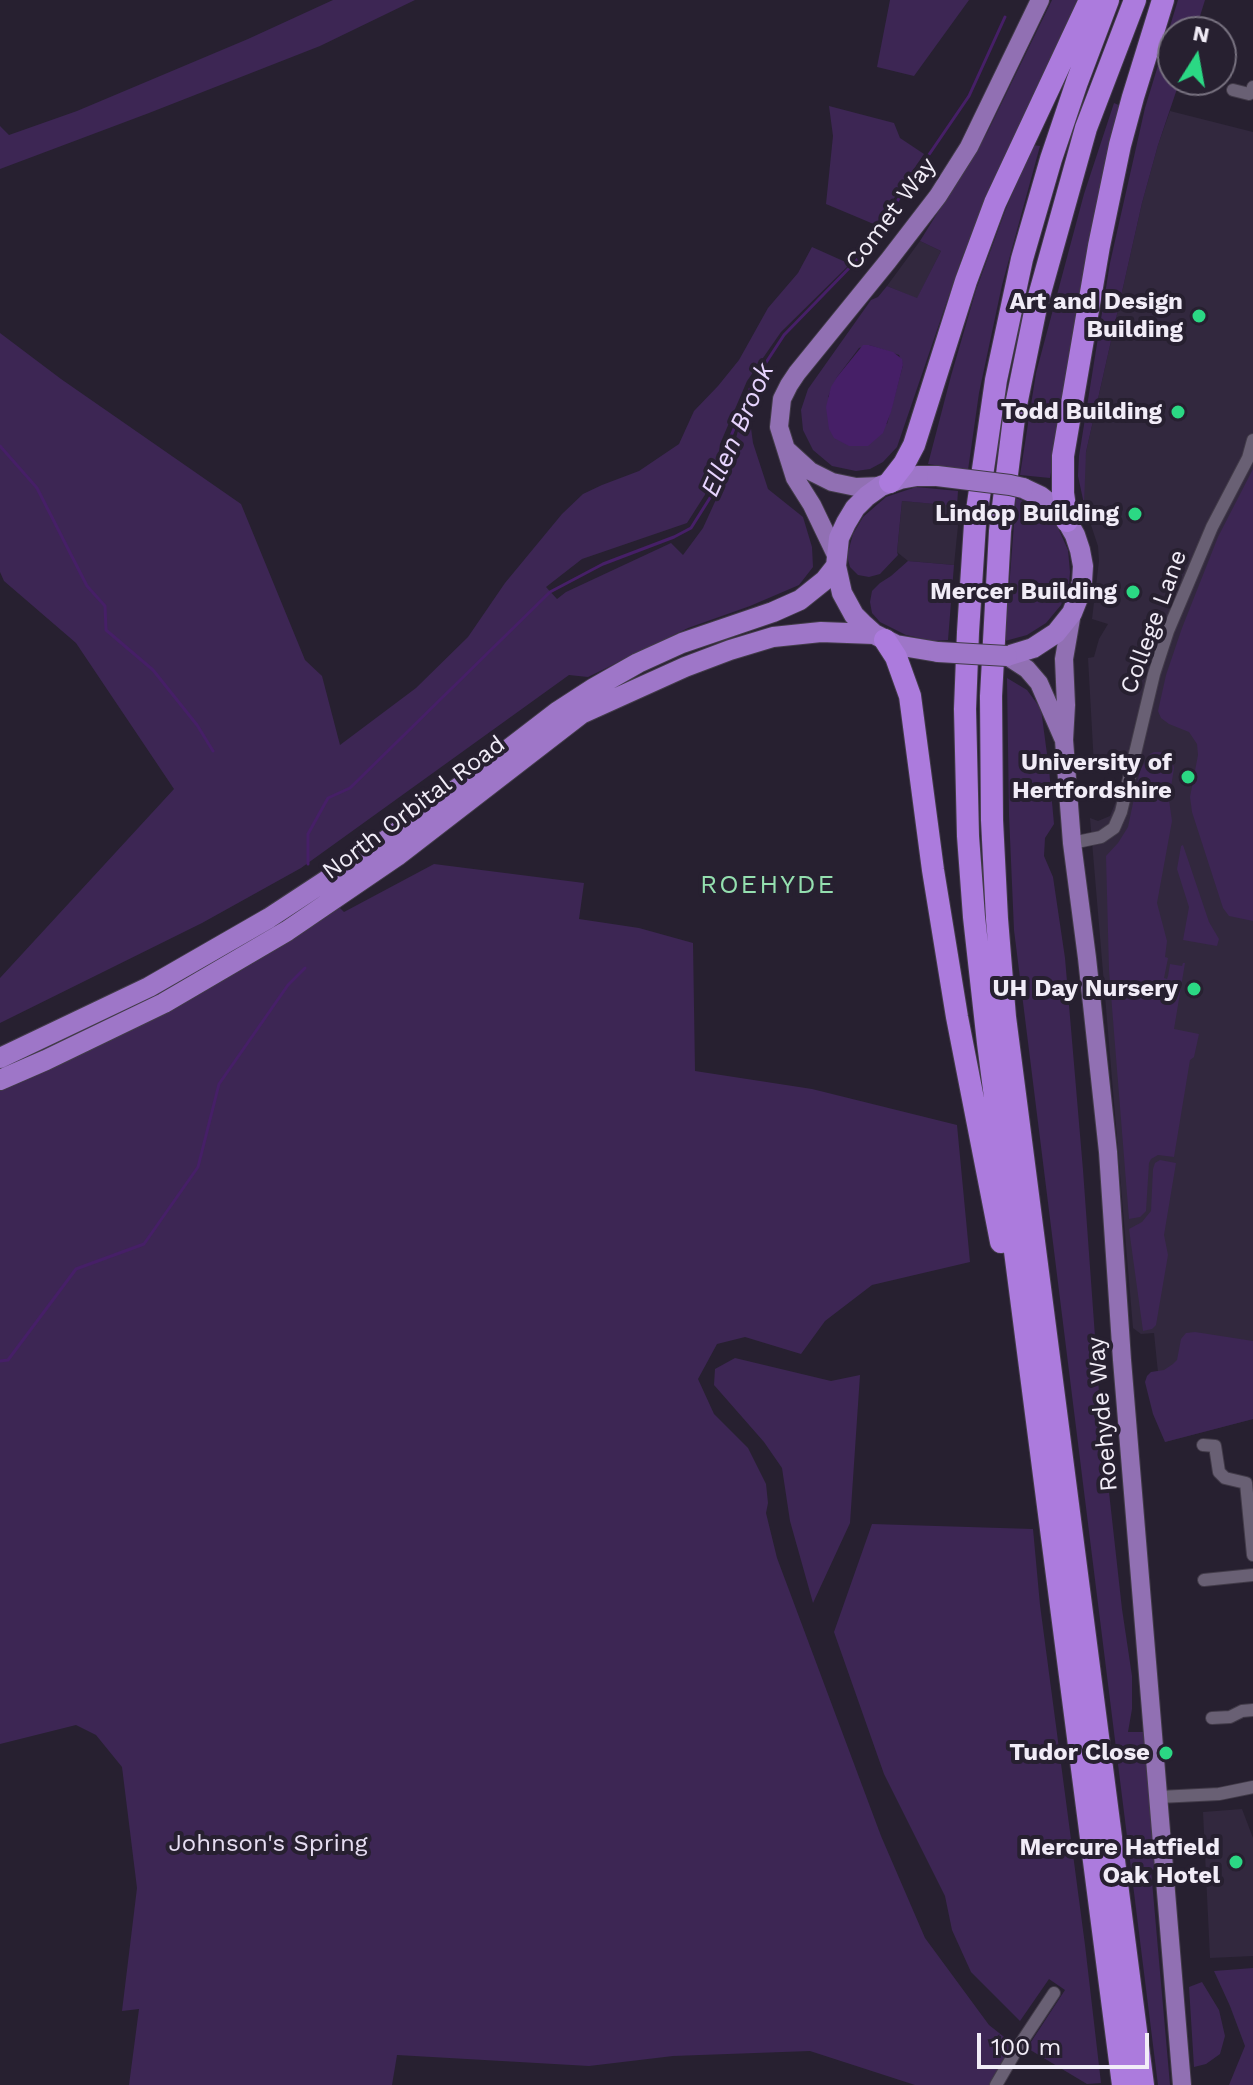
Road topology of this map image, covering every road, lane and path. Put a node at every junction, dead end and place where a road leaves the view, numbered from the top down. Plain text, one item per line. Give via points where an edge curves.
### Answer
1 (1040, 0) edge
2 (1090, 0) edge
3 (1108, 0) edge
4 (1135, 0) edge
5 (1163, 0) edge
6 (1253, 87) edge
7 (1237, 91) edge
8 (1253, 440) edge
9 (784, 448) junction
10 (885, 484) junction
11 (1067, 521) junction
12 (836, 560) junction
13 (1072, 613) junction
14 (880, 637) junction
15 (1007, 656) junction
16 (1064, 740) junction
17 (1072, 843) junction
18 (0, 1058) edge
19 (0, 1080) edge
20 (1026, 1332) junction
21 (1203, 1445) dead end
22 (1249, 1483) edge
23 (1252, 1534) edge
24 (1253, 1555) edge
25 (1253, 1575) edge
26 (1204, 1580) dead end
27 (1253, 1710) edge
28 (1212, 1718) dead end
29 (1253, 1787) edge
30 (1159, 1797) junction
31 (1054, 1993) dead end
32 (996, 2085) edge
33 (1123, 2085) edge
34 (1143, 2085) edge
35 (1182, 2085) edge

1 - 9 main road, Comet Way via 969,147 938,196 789,385 780,413
2 - 10 highway via 995,203 914,445
3 - 20 highway via 1022,259 996,380 975,524 968,632 967,804 974,917
4 - 34 highway via 1062,208 1015,410 994,604 991,711 1005,1017
5 - 11 highway via 1120,145 1099,246 1063,456
6 - 7 street via 1249,94
8 - 17 street, College Lane via 1168,631 1114,828 1101,837
9 - 10 main road via 832,482 856,487
9 - 12 main road, Comet Way
10 - 11 highway, bridge via 910,476 937,476 1010,485 1040,496
10 - 12 highway via 855,508 839,538
11 - 13 highway via 1083,566
12 - 14 highway via 847,604
12 - 18 highway, North Orbital Road via 825,580 800,600 682,643 594,688 371,851 269,918 149,987
13 - 15 highway via 1045,641
13 - 16 main road, Roehyde Way via 1064,659
14 - 15 highway, bridge via 919,650
14 - 19 highway, North Orbital Road via 821,632 773,637 685,667 581,714 397,856 287,931 164,1003
14 - 20 highway via 896,657 910,696 957,1017 996,1218
15 - 16 main road, Roehyde Way via 1039,683
16 - 17 main road, Roehyde Way
17 - 30 main road, Roehyde Way via 1108,1152
20 - 33 highway
21 - 22 street via 1215,1446 1225,1478
22 - 23 street
23 - 24 street
25 - 26 street
27 - 28 street
29 - 30 street
30 - 35 main road, Roehyde Way
31 - 32 street

